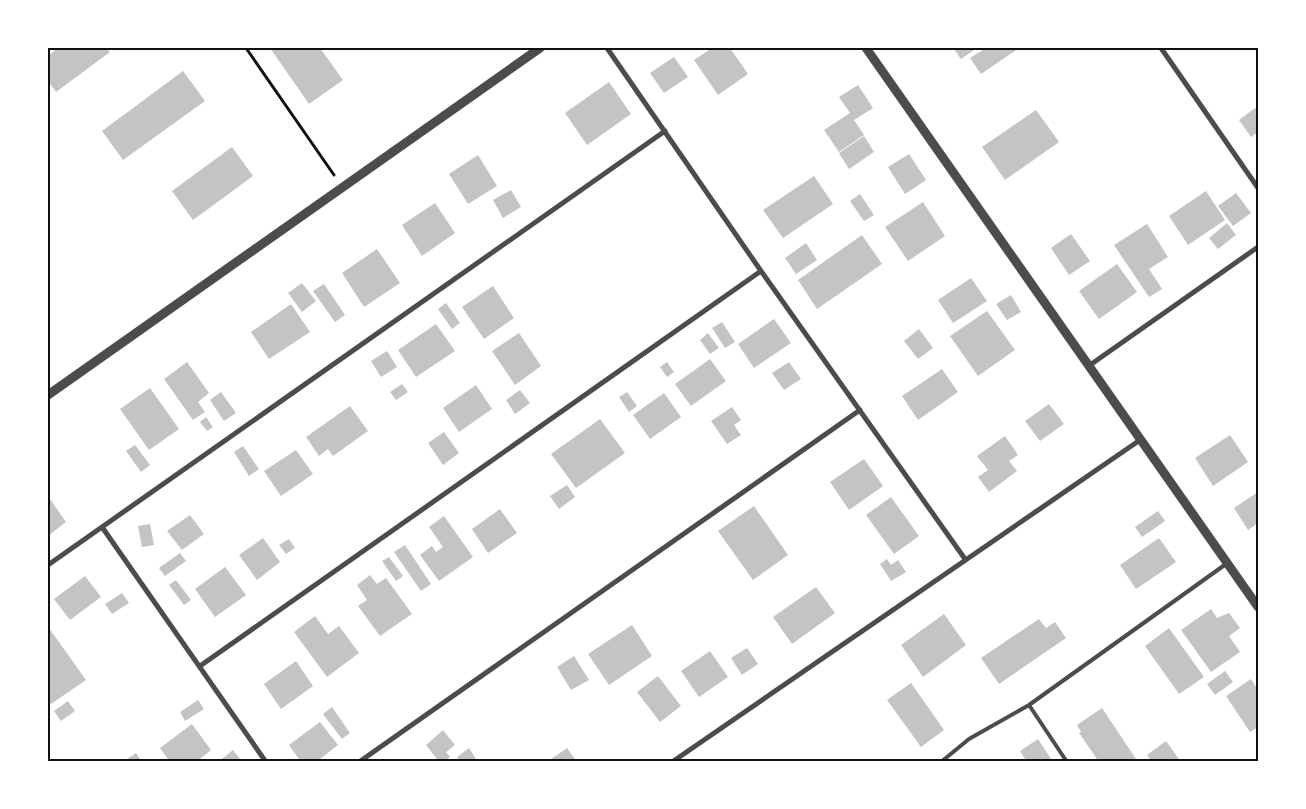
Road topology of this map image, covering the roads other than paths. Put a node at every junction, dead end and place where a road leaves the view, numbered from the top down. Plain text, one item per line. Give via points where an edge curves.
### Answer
1 (540, 48) edge
2 (606, 48) edge
3 (866, 48) edge
4 (1161, 48) edge
5 (664, 130) junction
6 (1258, 188) edge
7 (1258, 246) edge
8 (761, 271) junction
9 (1090, 366) junction
10 (48, 394) edge
11 (860, 410) junction
12 (1140, 440) junction
13 (102, 527) junction
14 (965, 560) junction
15 (1227, 563) junction
16 (48, 565) edge
17 (1258, 607) edge
18 (200, 666) junction
19 (1029, 705) junction
20 (266, 762) edge
21 (359, 762) edge
22 (672, 762) edge
23 (940, 762) edge
24 (1067, 762) edge

1 - 10 street
2 - 5 street
3 - 9 street
4 - 6 street
5 - 8 street
5 - 13 street
7 - 9 street
8 - 11 street
8 - 18 street
9 - 12 street
11 - 14 street
11 - 21 street
12 - 14 street
12 - 15 street
13 - 16 street
13 - 18 street
14 - 22 street
15 - 17 street
15 - 19 lane
18 - 20 street
19 - 23 lane via 969,739
19 - 24 lane

